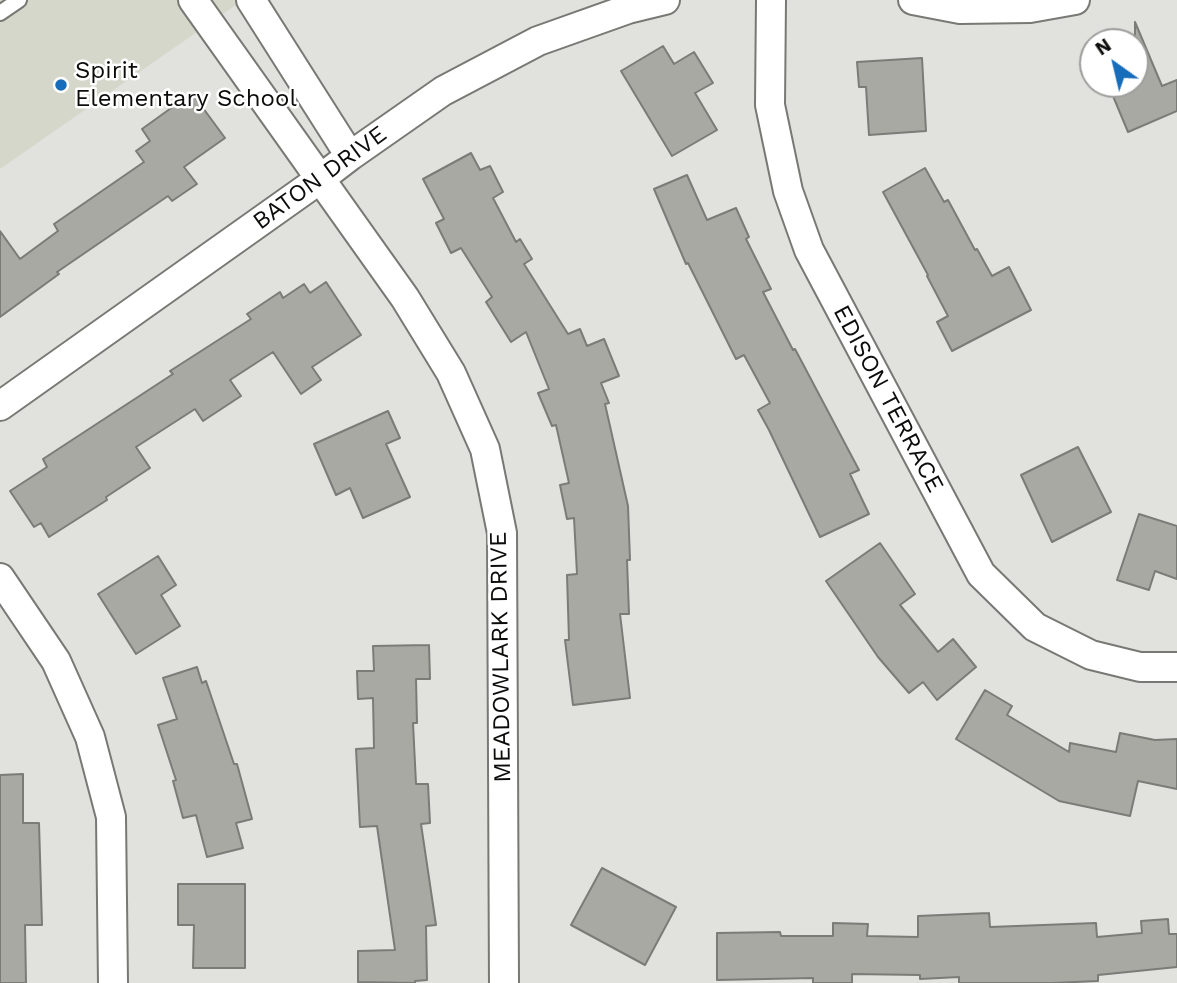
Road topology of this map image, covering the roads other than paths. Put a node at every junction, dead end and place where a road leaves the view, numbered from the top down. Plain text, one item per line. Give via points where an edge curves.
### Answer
1 (19, 0) edge
2 (193, 0) edge
3 (251, 0) edge
4 (665, 0) edge
5 (771, 0) edge
6 (914, 0) edge
7 (1075, 0) edge
8 (0, 13) edge
9 (350, 156) junction
10 (320, 178) junction
11 (0, 406) edge
12 (0, 578) edge
13 (1177, 667) edge
14 (113, 983) edge
15 (504, 983) edge

1 - 8 lane
2 - 10 street, MEADOWLARK DRIVE
3 - 9 street
4 - 9 street, BATON DRIVE via 538,41 443,91
5 - 13 street, EDISON TERRACE via 771,105 800,227 981,574 1035,627 1091,655 1140,667
6 - 7 street via 960,9 1030,8
9 - 10 street, BATON DRIVE
10 - 11 street, BATON DRIVE
10 - 15 street, MEADOWLARK DRIVE via 405,298 450,373 485,449 502,533
12 - 14 street via 56,661 90,737 111,817

